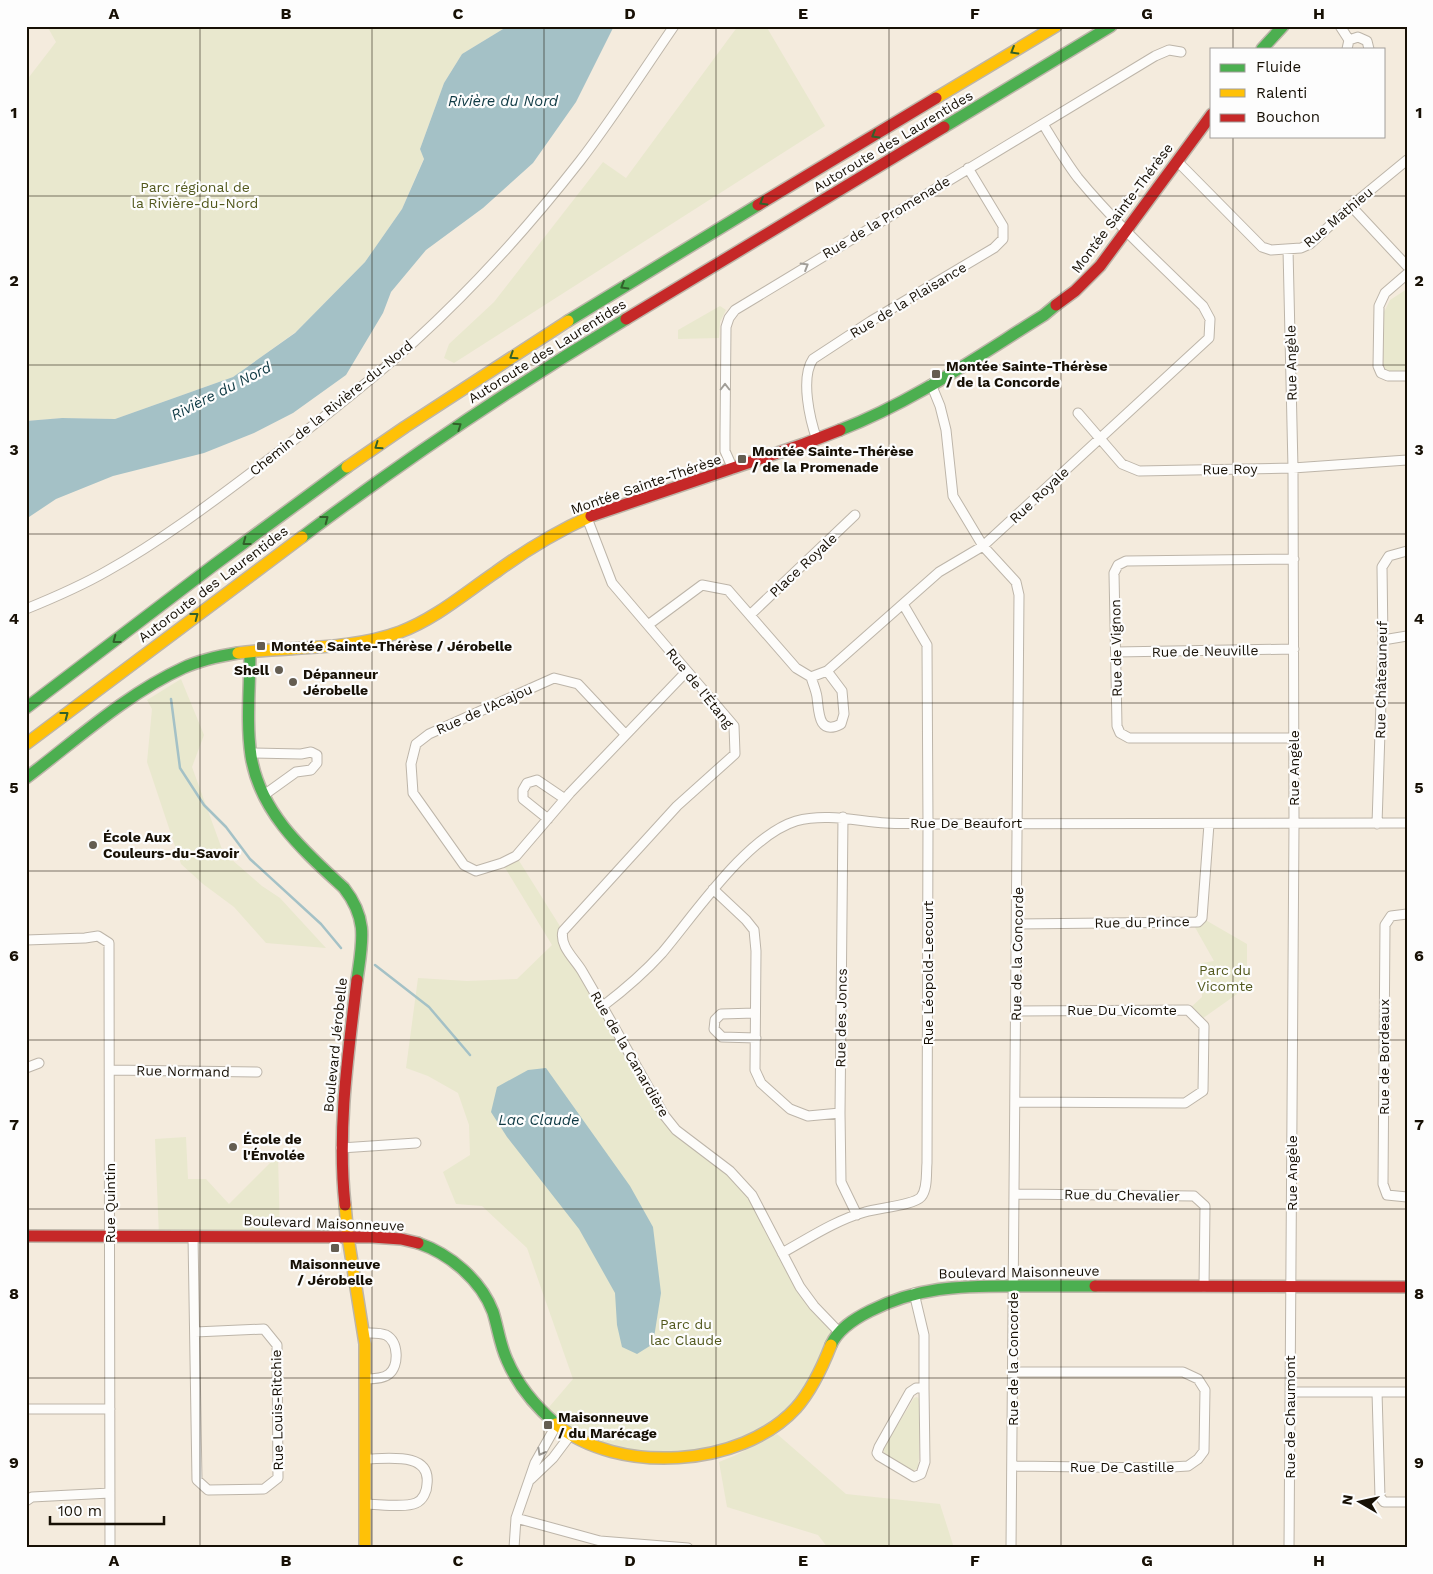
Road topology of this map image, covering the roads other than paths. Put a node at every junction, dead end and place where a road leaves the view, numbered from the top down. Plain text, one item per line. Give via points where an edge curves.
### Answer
1 (674, 26) edge
2 (1056, 26) edge
3 (1111, 26) edge
4 (1283, 26) edge
5 (1340, 26) edge
6 (1348, 45) edge
7 (1263, 48) edge
8 (1369, 48) edge
9 (1181, 52) dead end
10 (1210, 117) edge
11 (1042, 124) junction
12 (1407, 160) edge
13 (1177, 161) junction
14 (968, 168) junction
15 (1351, 206) junction
16 (1126, 231) junction
17 (1288, 249) junction
18 (1407, 266) edge
19 (1407, 274) edge
20 (1407, 376) edge
21 (931, 384) junction
22 (1078, 414) dead end
23 (1100, 438) junction
24 (817, 440) junction
25 (1407, 460) edge
26 (1293, 468) junction
27 (733, 469) junction
28 (855, 515) dead end
29 (587, 518) junction
30 (983, 546) junction
31 (1407, 551) edge
32 (1294, 559) junction
33 (903, 604) junction
34 (26, 609) edge
35 (750, 615) junction
36 (648, 626) junction
37 (1407, 636) edge
38 (1384, 640) junction
39 (1294, 649) junction
40 (250, 652) junction
41 (1116, 652) junction
42 (687, 671) junction
43 (827, 671) junction
44 (812, 677) junction
45 (26, 708) edge
46 (625, 734) junction
47 (1294, 738) junction
48 (26, 744) edge
49 (252, 753) junction
50 (26, 778) edge
51 (264, 795) junction
52 (565, 799) junction
53 (843, 817) junction
54 (548, 819) junction
55 (1407, 823) edge
56 (928, 824) junction
57 (1018, 824) junction
58 (1209, 824) junction
59 (1294, 824) junction
60 (1377, 824) junction
61 (713, 889) junction
62 (1407, 914) edge
63 (1017, 924) junction
64 (563, 931) joint
65 (26, 940) edge
66 (603, 1006) junction
67 (1016, 1011) junction
68 (755, 1013) junction
69 (756, 1038) junction
70 (39, 1063) dead end
71 (26, 1068) edge
72 (110, 1070) junction
73 (257, 1072) dead end
74 (1015, 1102) junction
75 (840, 1113) junction
76 (416, 1143) dead end
77 (341, 1148) junction
78 (1014, 1194) junction
79 (1407, 1197) edge
80 (857, 1214) junction
81 (26, 1236) edge
82 (110, 1236) junction
83 (193, 1236) junction
84 (348, 1237) junction
85 (782, 1253) junction
86 (1013, 1285) junction
87 (1204, 1287) junction
88 (1291, 1287) junction
89 (1407, 1287) edge
90 (914, 1293) junction
91 (195, 1332) junction
92 (839, 1332) junction
93 (363, 1333) junction
94 (1013, 1372) junction
95 (365, 1379) junction
96 (924, 1388) junction
97 (1290, 1392) junction
98 (1377, 1392) junction
99 (1407, 1392) edge
100 (26, 1409) edge
101 (110, 1409) junction
102 (557, 1424) junction
103 (571, 1434) junction
104 (365, 1459) junction
105 (1012, 1466) junction
106 (529, 1481) junction
107 (110, 1493) junction
108 (26, 1500) edge
109 (1407, 1502) edge
110 (365, 1504) junction
111 (516, 1518) junction
112 (600, 1544) edge
113 (110, 1548) edge
114 (365, 1548) edge
115 (514, 1548) edge
116 (688, 1548) edge
117 (1011, 1548) edge
118 (1289, 1548) edge

1 - 34 street, Chemin de la Rivière-du-Nord via 605,127 554,193 490,266 410,345 314,425 160,539 98,576
2 -> 45 main road, Autoroute des Laurentides via 602,300 447,399 296,504
48 -> 3 main road, Autoroute des Laurentides via 329,516 473,415 578,348
4 - 7 main road
5 - 6 street
6 - 8 street via 1355,37 1363,38
9 - 11 street, Rue de la Promenade via 1169,50 1161,53
10 - 13 main road, Montée Sainte-Thérèse
11 - 14 street, Rue de la Promenade
11 - 16 street, Rue Royale via 1078,178
12 - 15 street, Rue Mathieu
13 - 16 main road, Montée Sainte-Thérèse
13 - 17 street, Rue Mathieu via 1262,247
14 - 24 street, Rue de la Plaisance via 1003,226 1003,239 994,248 813,359 808,372 808,391
27 -> 14 street, Rue de la Promenade via 725,452 724,435 726,331 732,312
15 - 17 street, Rue Mathieu via 1310,244
15 - 18 street
16 - 21 main road, Montée Sainte-Thérèse via 1093,273 1063,301
16 - 23 street, Rue Royale via 1203,306 1210,319 1209,338
17 - 26 street, Rue Angèle
19 - 20 street via 1385,293 1379,306 1378,366 1381,373 1388,376
21 - 24 main road, Montée Sainte-Thérèse via 889,409
21 - 30 street, Rue de la Concorde via 946,430 954,496
22 - 23 street, Rue Roy
23 - 26 street, Rue Roy via 1122,464 1139,471
23 - 30 street, Rue Royale
24 - 27 main road, Montée Sainte-Thérèse
25 - 26 street, Rue Roy
26 - 32 street, Rue Angèle
27 - 29 main road, Montée Sainte-Thérèse
28 - 35 street, Place Royale
29 - 36 street, Rue de l'Étang via 612,583
29 - 40 main road, Montée Sainte-Thérèse via 550,536 436,613 399,632 344,645
30 - 33 street, Rue Royale via 939,572
30 - 57 street, Rue de la Concorde via 1016,582 1019,595
31 - 38 street, Rue Châteauneuf via 1389,556 1382,567
32 - 39 street, Rue Angèle
32 - 41 street, Rue de Vignon via 1126,561 1118,565 1114,573
33 - 43 street, Rue Royale
33 - 56 street, Rue Léopold-Lecourt via 927,646
35 - 36 street via 728,590 702,585
35 - 44 street via 796,668
36 - 42 street, Rue de l'Étang
37 - 38 street
38 - 60 street, Rue Châteauneuf
39 - 41 street, Rue de Neuville
39 - 47 street, Rue Angèle
40 - 49 main road, Boulevard Jérobelle
40 - 50 main road, Montée Sainte-Thérèse via 207,659 159,680
41 - 47 street, Rue de Vignon via 1117,726 1120,733 1129,738
42 - 46 street, Rue de l'Acajou
42 - 64 street, Rue de l'Étang via 734,726 735,754 677,806
43 - 44 street, Rue Royale
43 - 44 street via 842,692 844,714 841,724 834,728 821,721
46 - 52 street, Rue de l'Acajou
46 - 54 street, Rue de l'Acajou via 578,684 554,678 429,734 416,744 411,764 413,793 464,865 476,871 516,856
47 - 59 street, Rue Angèle
49 - 51 main road, Boulevard Jérobelle via 257,781
49 - 51 street via 311,752 317,755 317,763 311,770 296,772
51 - 77 main road, Boulevard Jérobelle via 290,837 351,897 362,924 360,965 342,1098
52 - 54 street, Rue de l'Acajou
52 - 54 street via 537,780 527,783 523,799
53 - 56 street, Rue De Beaufort
53 - 61 street, Rue De Beaufort via 803,820 779,828 746,855
53 - 75 street, Rue des Joncs
55 - 60 street, Rue De Beaufort
56 - 57 street, Rue De Beaufort
56 - 80 street, Rue Léopold-Lecourt via 925,1187 922,1196 914,1202
57 - 58 street, Rue De Beaufort
57 - 63 street, Rue de la Concorde
58 - 59 street, Rue De Beaufort
58 - 63 street, Rue du Prince via 1202,918 1198,922
59 - 60 street, Rue De Beaufort
59 - 88 street, Rue Angèle
61 - 66 street, Rue De Beaufort via 656,960
61 - 68 street via 754,930
62 - 79 street, Rue de Bordeaux via 1391,916 1385,925 1383,1174 1387,1195
63 - 67 street, Rue de la Concorde
64 - 66 street, Rue de la Canardière via 563,943
65 - 72 street, Rue Quintin via 98,936 109,943
66 - 85 street, Rue de la Canardière via 664,1115 676,1130 730,1171 752,1195
67 - 74 street, Rue de la Concorde
67 - 74 street, Rue Du Vicomte via 1188,1010 1204,1026 1204,1035 1203,1092 1185,1103
68 - 69 street
68 - 69 street via 721,1014 715,1020 714,1029 722,1036
69 - 75 street via 755,1070 761,1084 790,1109 808,1116
70 - 71 street
72 - 73 street, Rue Normand
72 - 82 street, Rue Quintin
74 - 78 street, Rue de la Concorde
75 - 80 street, Rue des Joncs via 841,1182
76 - 77 street
77 - 84 main road, Boulevard Jérobelle
78 - 86 street, Rue de la Concorde
78 - 87 street, Rue du Chevalier via 1194,1196 1205,1206
80 - 85 street, Rue Léopold-Lecourt
81 - 82 main road, Boulevard Maisonneuve
82 - 83 main road, Boulevard Maisonneuve
82 - 101 street, Rue Quintin
83 - 84 main road, Boulevard Maisonneuve
83 - 91 street, Rue Louis-Ritchie
84 - 93 main road, Boulevard Jérobelle
84 - 102 main road, Boulevard Maisonneuve via 398,1238 418,1243 435,1250 470,1278 482,1290 491,1307 502,1349 515,1379 532,1402
85 - 92 street, Rue de la Canardière via 800,1287
86 - 87 main road, Boulevard Maisonneuve
86 - 90 main road, Boulevard Maisonneuve via 946,1287
86 - 94 street, Rue de la Concorde
87 - 88 main road, Boulevard Maisonneuve
88 - 89 main road, Boulevard Maisonneuve
88 - 97 street, Rue de Chaumont
90 - 92 main road, Boulevard Maisonneuve via 865,1314
90 - 96 street via 924,1335
91 - 91 street, Rue Louis-Ritchie via 196,1480 208,1490 264,1489 278,1478 277,1344 264,1329
92 - 103 main road, Boulevard Maisonneuve via 800,1404 774,1427 734,1447 685,1457 628,1455 604,1451
93 - 95 main road, Boulevard Jérobelle
93 - 95 street via 380,1333 390,1338 396,1358 389,1374
94 - 105 street, Rue de la Concorde
94 - 105 street, Rue De Castille via 1183,1372 1198,1379 1205,1390 1204,1451 1188,1466
95 - 104 main road, Boulevard Jérobelle
96 - 96 street via 910,1392 877,1450 879,1456 914,1477 922,1472 925,1462
97 - 98 street
97 - 118 street, Rue de Chaumont
98 - 99 street
98 - 109 street via 1380,1497 1384,1502
100 - 101 street
101 - 107 street, Rue Quintin
102 - 103 main road, Boulevard Maisonneuve
102 -> 106 street via 535,1463
103 - 106 street via 553,1458
104 - 110 main road, Boulevard Jérobelle
104 - 110 street via 411,1460 425,1468 428,1480 426,1492 417,1503
105 - 117 street, Rue de la Concorde
106 - 111 street
107 - 108 street
107 - 113 street, Rue Quintin
110 - 114 main road, Boulevard Jérobelle
111 - 112 street
111 - 115 street
112 - 116 street

